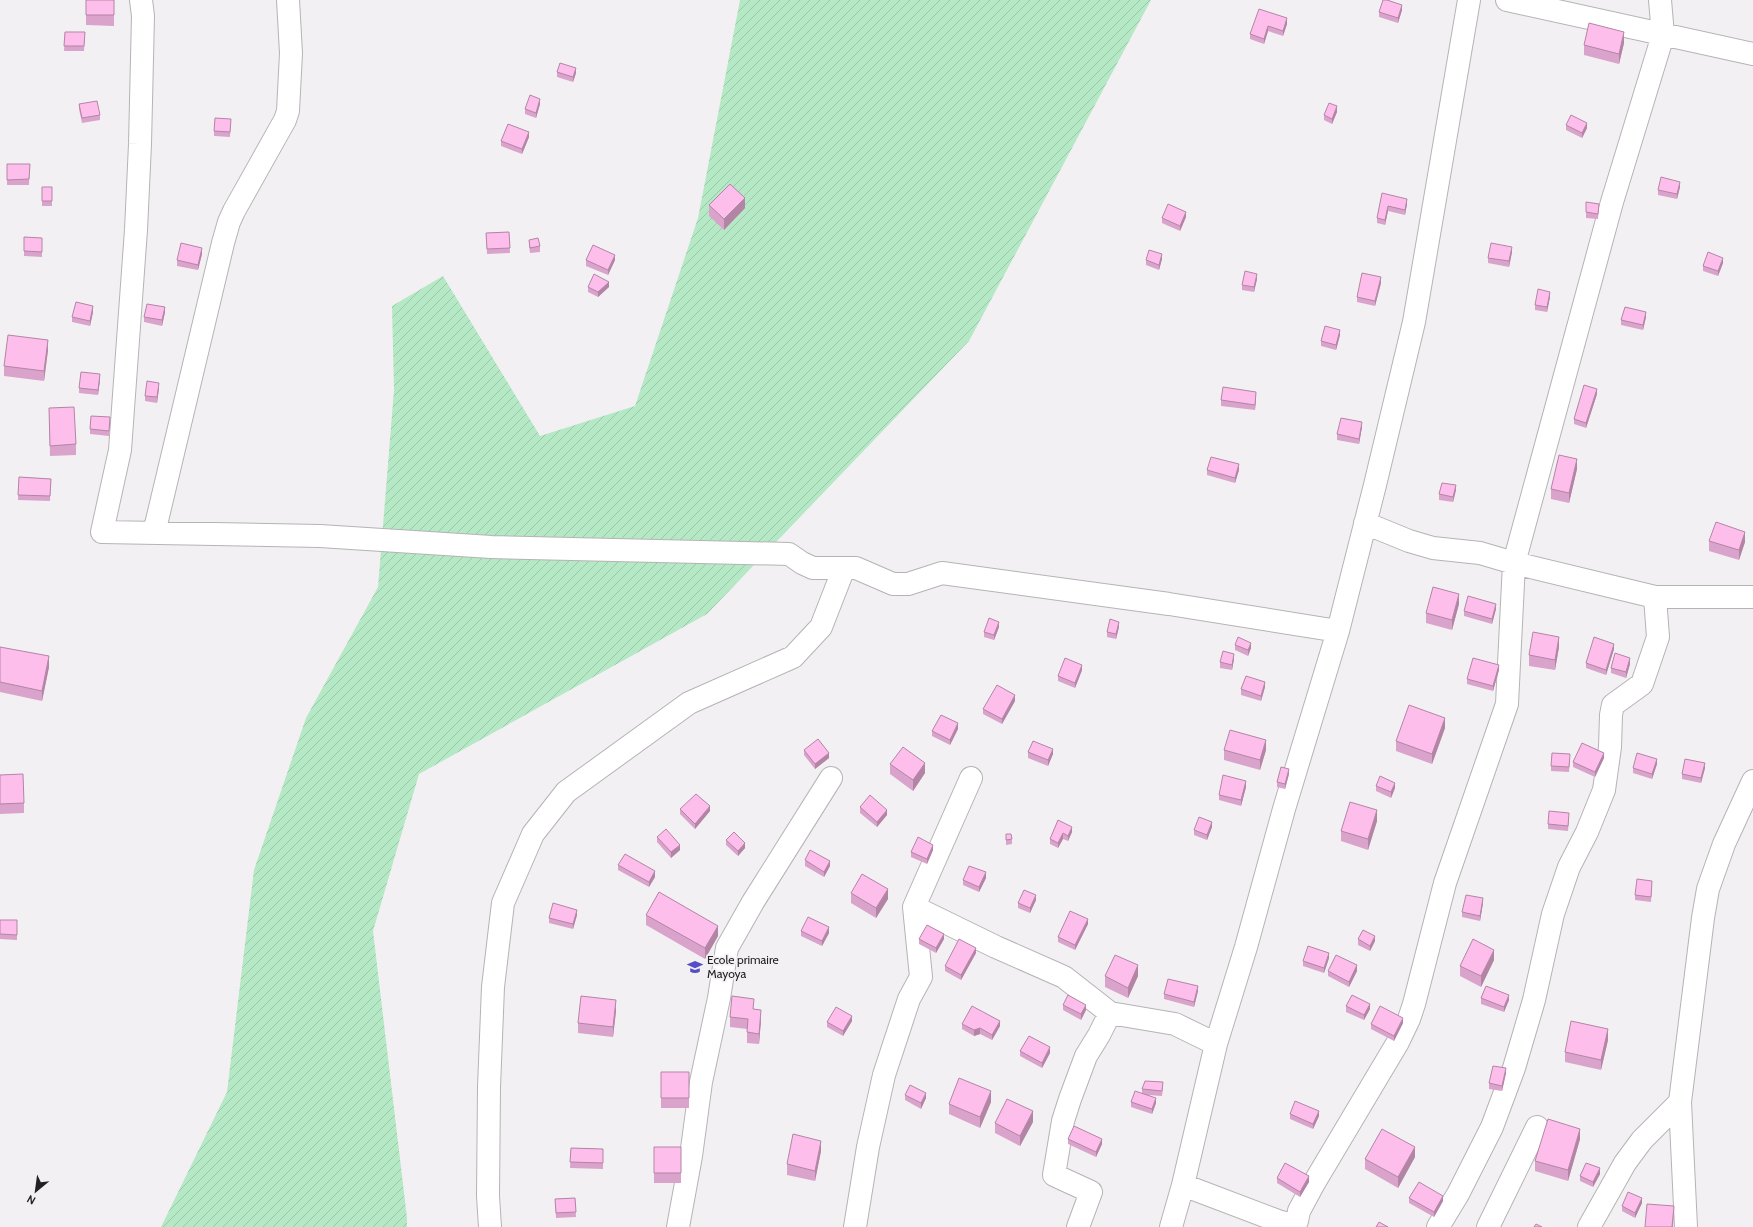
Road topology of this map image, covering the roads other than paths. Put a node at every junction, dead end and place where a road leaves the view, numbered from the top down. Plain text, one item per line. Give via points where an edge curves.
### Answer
1 (141, 0) edge
2 (288, 0) edge
3 (1469, 0) edge
4 (1507, 0) edge
5 (1660, 0) edge
6 (1663, 35) junction
7 (1753, 54) edge
8 (1365, 523) junction
9 (154, 533) junction
10 (1514, 563) junction
11 (844, 568) junction
12 (1654, 597) junction
13 (1753, 597) edge
14 (1338, 631) junction
15 (830, 778) dead end
16 (971, 778) dead end
17 (1753, 781) edge
18 (914, 907) junction
19 (1110, 1012) junction
20 (1216, 1044) junction
21 (1680, 1102) junction
22 (1538, 1127) dead end
23 (1183, 1185) junction
24 (1302, 1224) edge
25 (490, 1227) edge
26 (678, 1227) edge
27 (855, 1227) edge
28 (1078, 1227) edge
29 (1171, 1227) edge
30 (1438, 1227) edge
31 (1488, 1227) edge
32 (1589, 1227) edge
33 (1686, 1227) edge

1 - 9 street via 143,16 139,152 120,450 102,532
2 - 9 street via 291,53 288,111 229,222
3 - 8 street via 1414,322
4 - 6 street
5 - 6 street
6 - 7 street
6 - 10 street via 1612,202
8 - 10 street via 1433,548 1480,553
8 - 14 street
9 - 11 street via 320,536 491,547 788,554 813,568
10 - 12 street
10 - 24 street via 1507,704 1445,883 1409,1019 1299,1211
11 - 14 street via 856,568 893,584 908,584 942,573 1176,605
11 - 25 street via 820,627 792,657 689,703 566,792 533,834 503,903 493,987 488,1087
12 - 13 street
12 - 30 street via 1658,637 1642,684 1613,705 1604,790 1569,867 1552,914 1534,1000 1514,1068 1492,1127
14 - 20 street
15 - 26 street via 727,948 701,1082
16 - 18 street
17 - 21 street via 1724,844 1708,889
18 - 19 street via 1064,977
18 - 27 street via 921,977 909,999 884,1075 868,1147
19 - 20 street via 1175,1024
19 - 28 street via 1086,1056 1070,1099 1054,1175 1091,1192
20 - 23 street
21 - 32 street via 1642,1140 1625,1163
21 - 33 street
22 - 31 street
23 - 24 street via 1278,1221
23 - 29 street

